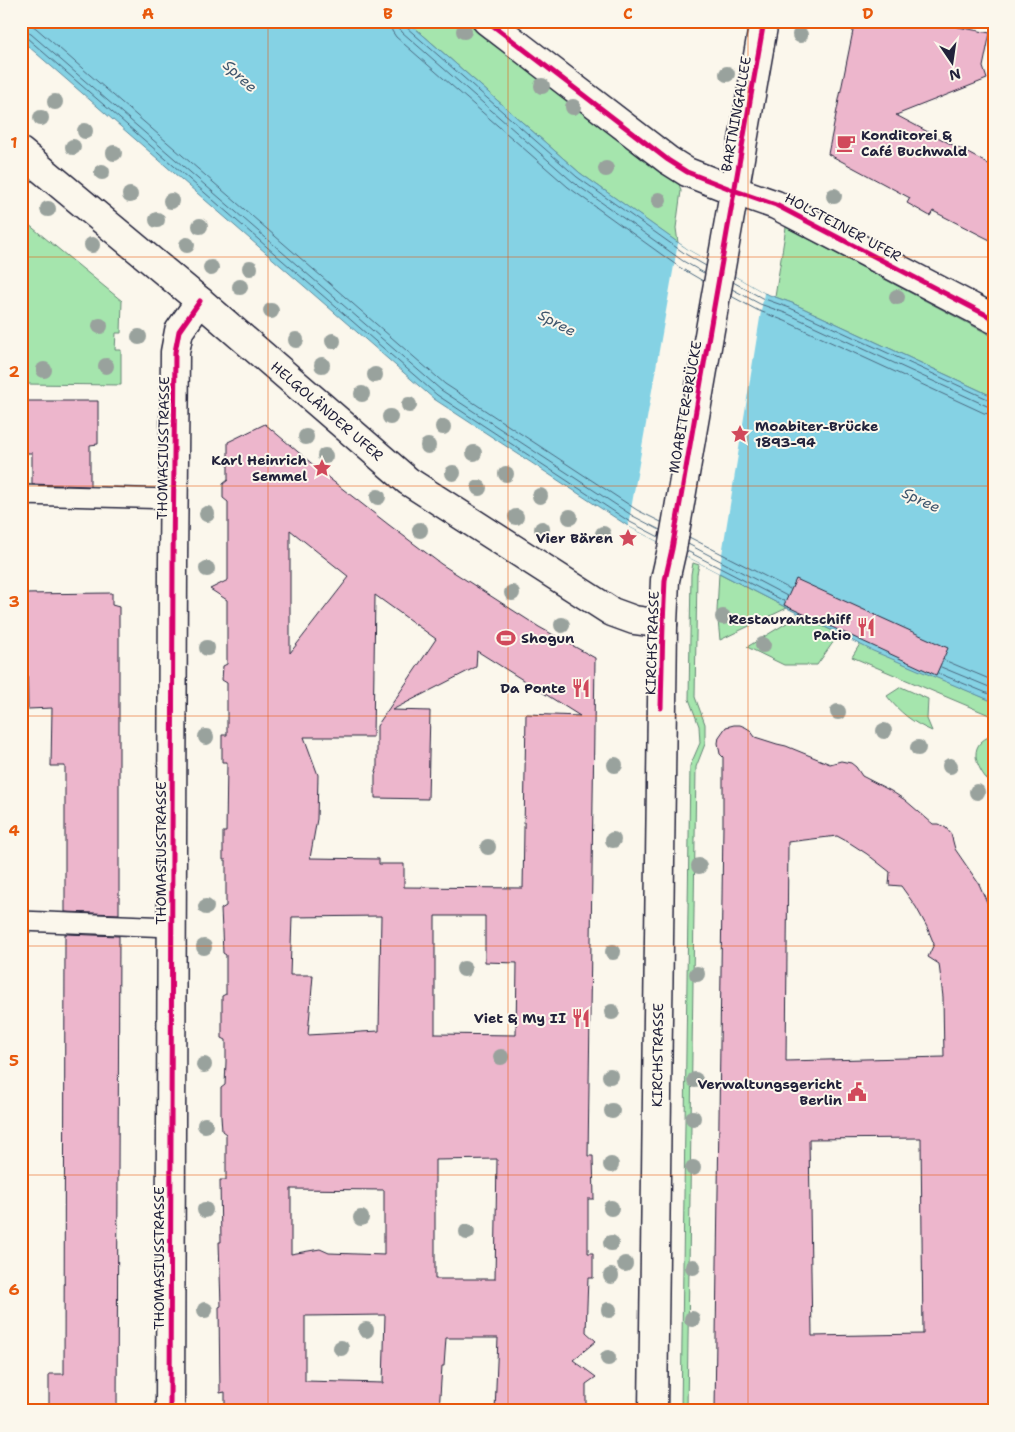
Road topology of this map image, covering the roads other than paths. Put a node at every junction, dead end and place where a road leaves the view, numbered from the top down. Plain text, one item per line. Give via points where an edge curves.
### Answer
1 (487, 21) edge
2 (764, 21) edge
3 (21, 152) edge
4 (733, 190) junction
5 (721, 269) joint
6 (200, 301) junction
7 (994, 319) edge
8 (21, 495) edge
9 (174, 498) junction
10 (672, 549) joint
11 (663, 624) junction
12 (21, 920) edge
13 (172, 927) junction
14 (170, 1411) edge
15 (653, 1411) edge

1 - 4 street, HOLSTEINER UFER via 668,160 687,172
2 - 4 street, BARTNINGALLEE
3 - 6 street, HELGOLÄNDER UFER
4 - 5 street, BARTNINGALLEE
4 - 7 street, HOLSTEINER UFER via 776,205
5 - 10 street, MOABITER-BRÜCKE
6 - 9 street, THOMASIUSSTRASSE via 179,331 175,352
6 - 11 street, HELGOLÄNDER UFER via 408,481 612,612 634,620
8 - 9 lane
9 - 13 street, THOMASIUSSTRASSE
10 - 11 street, KIRCHSTRASSE via 665,580
11 - 15 street, KIRCHSTRASSE
12 - 13 lane
13 - 14 street, THOMASIUSSTRASSE

